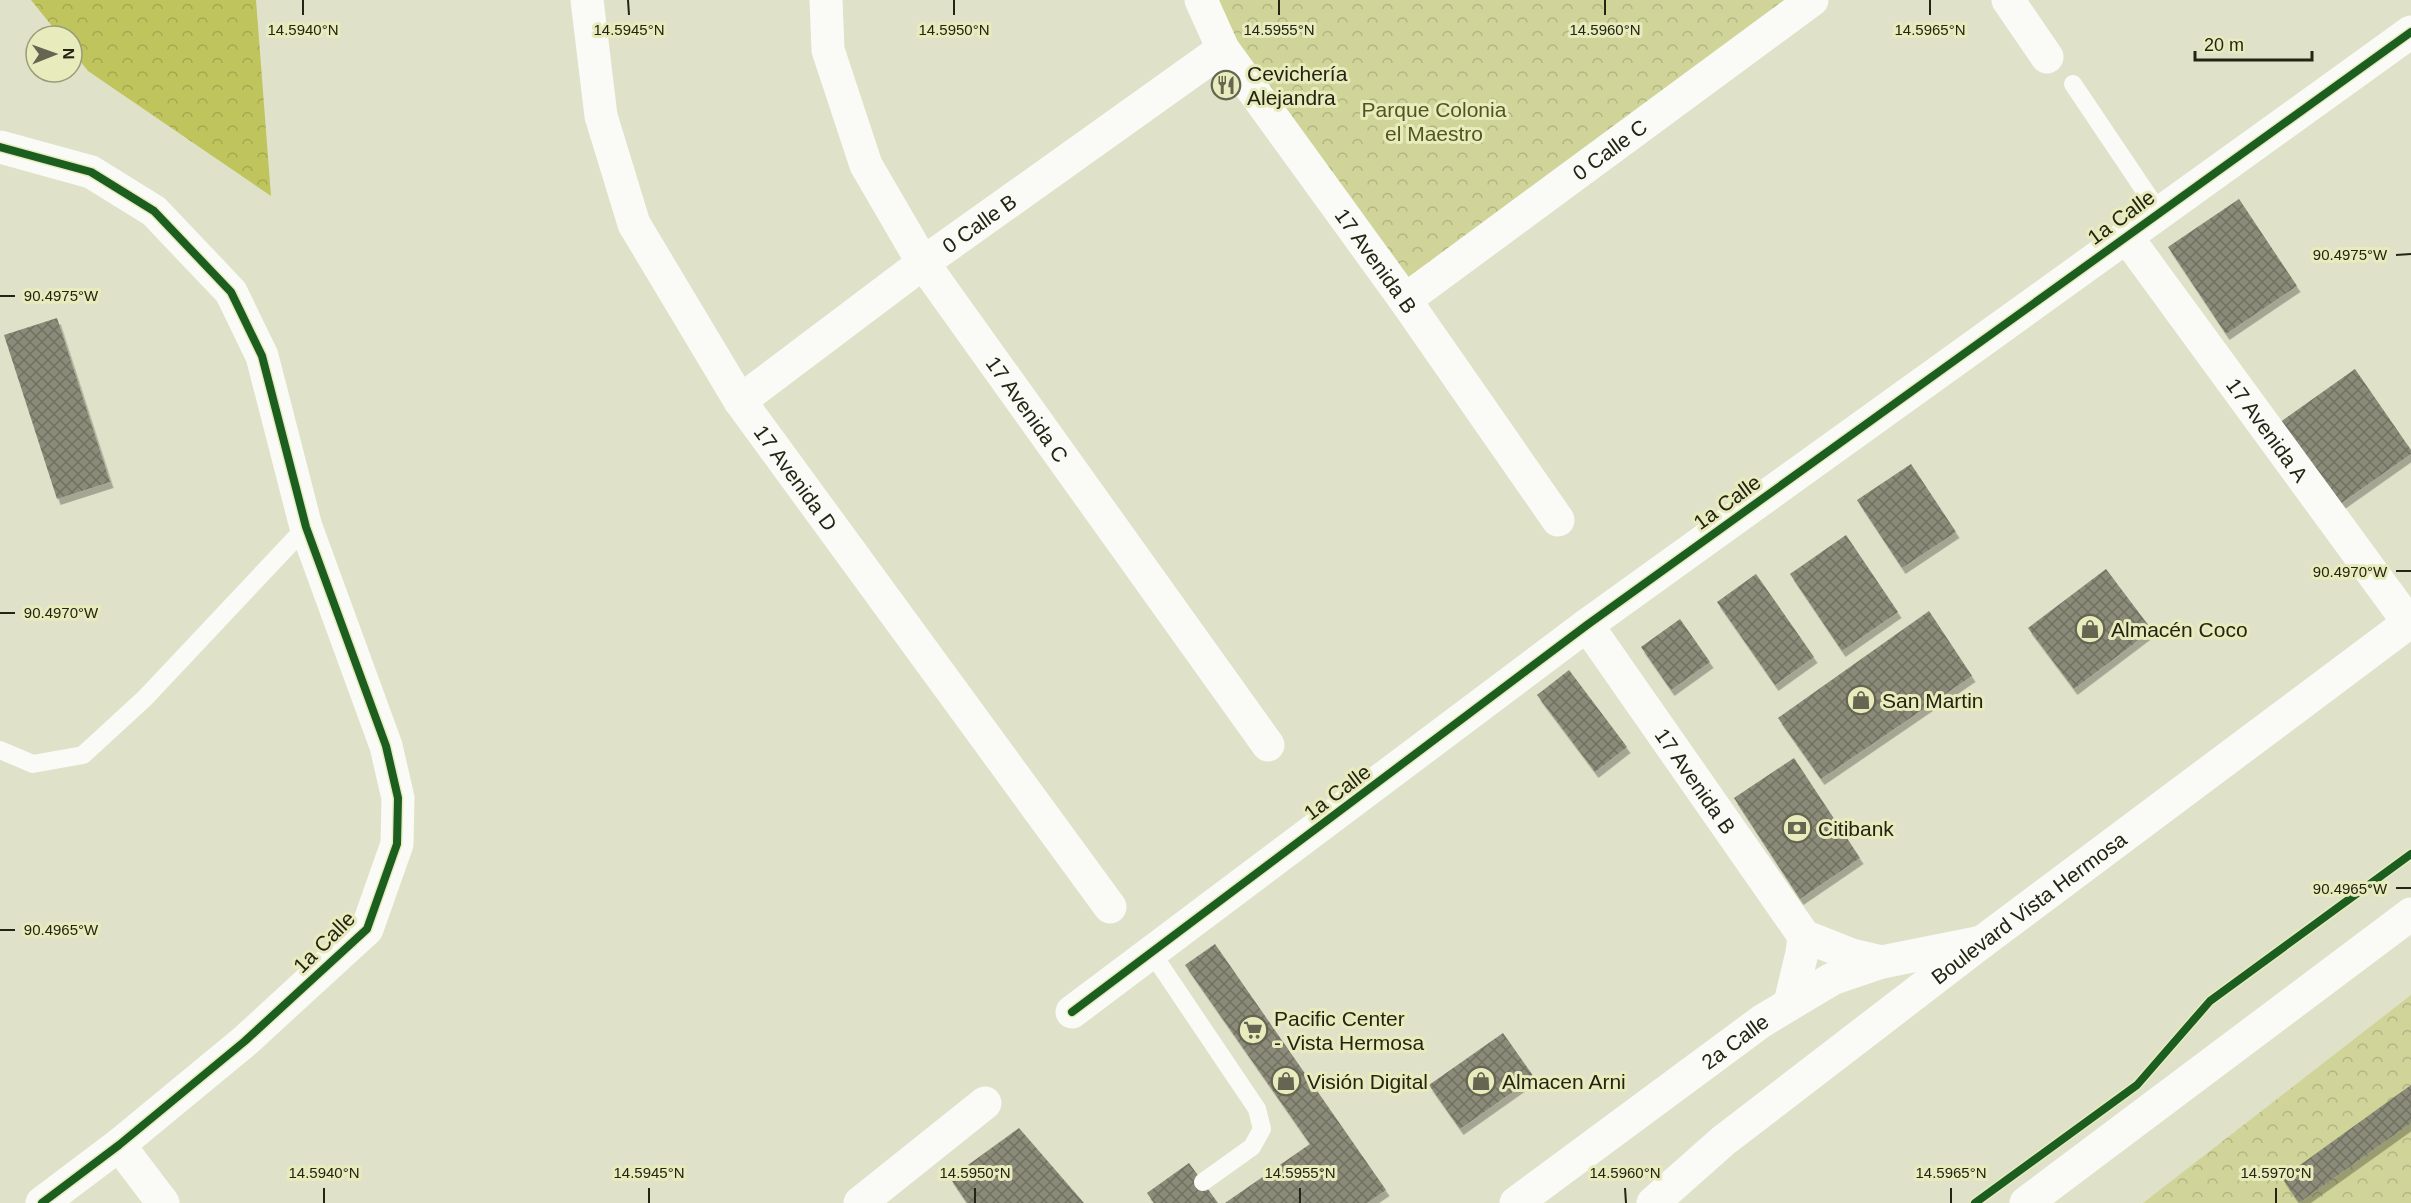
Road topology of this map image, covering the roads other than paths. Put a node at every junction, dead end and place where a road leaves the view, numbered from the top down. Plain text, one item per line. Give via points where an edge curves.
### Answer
1 (588, 0) edge
2 (826, 0) edge
3 (1202, 0) edge
4 (1812, 0) edge
5 (2008, 0) edge
6 (2411, 32) edge
7 (1223, 49) junction
8 (2047, 57) dead end
9 (2073, 84) dead end
10 (0, 147) edge
11 (2159, 212) junction
12 (2126, 236) junction
13 (923, 262) junction
14 (1405, 300) junction
15 (740, 401) junction
16 (1558, 519) dead end
17 (306, 527) junction
18 (2410, 622) edge
19 (1587, 626) junction
20 (1268, 745) dead end
21 (0, 750) edge
22 (1110, 907) dead end
23 (2411, 914) edge
24 (1804, 936) junction
25 (1982, 942) junction
26 (1152, 953) junction
27 (1882, 962) junction
28 (1790, 1003) junction
29 (1072, 1011) dead end
30 (985, 1103) dead end
31 (1723, 1141) junction
32 (119, 1145) junction
33 (1203, 1182) dead end
34 (42, 1203) edge
35 (163, 1203) edge
36 (860, 1203) edge
37 (1516, 1203) edge
38 (1653, 1203) edge
39 (1669, 1203) edge
40 (2026, 1203) edge

1 - 15 street, 17 Avenida D via 601,116 634,224
2 - 13 street, 17 Avenida C via 828,50 866,165
3 - 7 street, 17 Avenida B
4 - 14 street, 0 Calle C
5 - 8 street
6 - 11 street, 1a Calle
7 - 13 street, 0 Calle B
7 - 14 street, 17 Avenida B
9 - 11 lane
10 - 17 street, 1a Calle via 91,172 154,211 231,292 262,356
11 - 12 street, 1a Calle
12 - 18 street, 17 Avenida A
12 - 19 street, 1a Calle
13 - 15 street, 0 Calle B
13 - 20 street, 17 Avenida C
14 - 16 street, 17 Avenida B
15 - 22 street, 17 Avenida D
17 - 21 lane via 145,698 83,755 33,764
17 - 32 street, 1a Calle via 386,746 398,798 397,844 367,929 245,1041
18 - 25 street, Boulevard Vista Hermosa
19 - 24 street, 17 Avenida B
19 - 26 street, 1a Calle
23 - 40 street
24 - 27 street via 1852,956
24 - 28 street
25 - 27 street, 2a Calle
25 - 31 street, Boulevard Vista Hermosa
26 - 29 street, 1a Calle
26 - 33 lane via 1257,1109 1262,1129 1252,1147
27 - 28 street, 2a Calle via 1832,979
28 - 37 street, 2a Calle
30 - 36 street
31 - 38 street, Boulevard Vista Hermosa
31 - 39 street
32 - 34 street, 1a Calle
32 - 35 street

